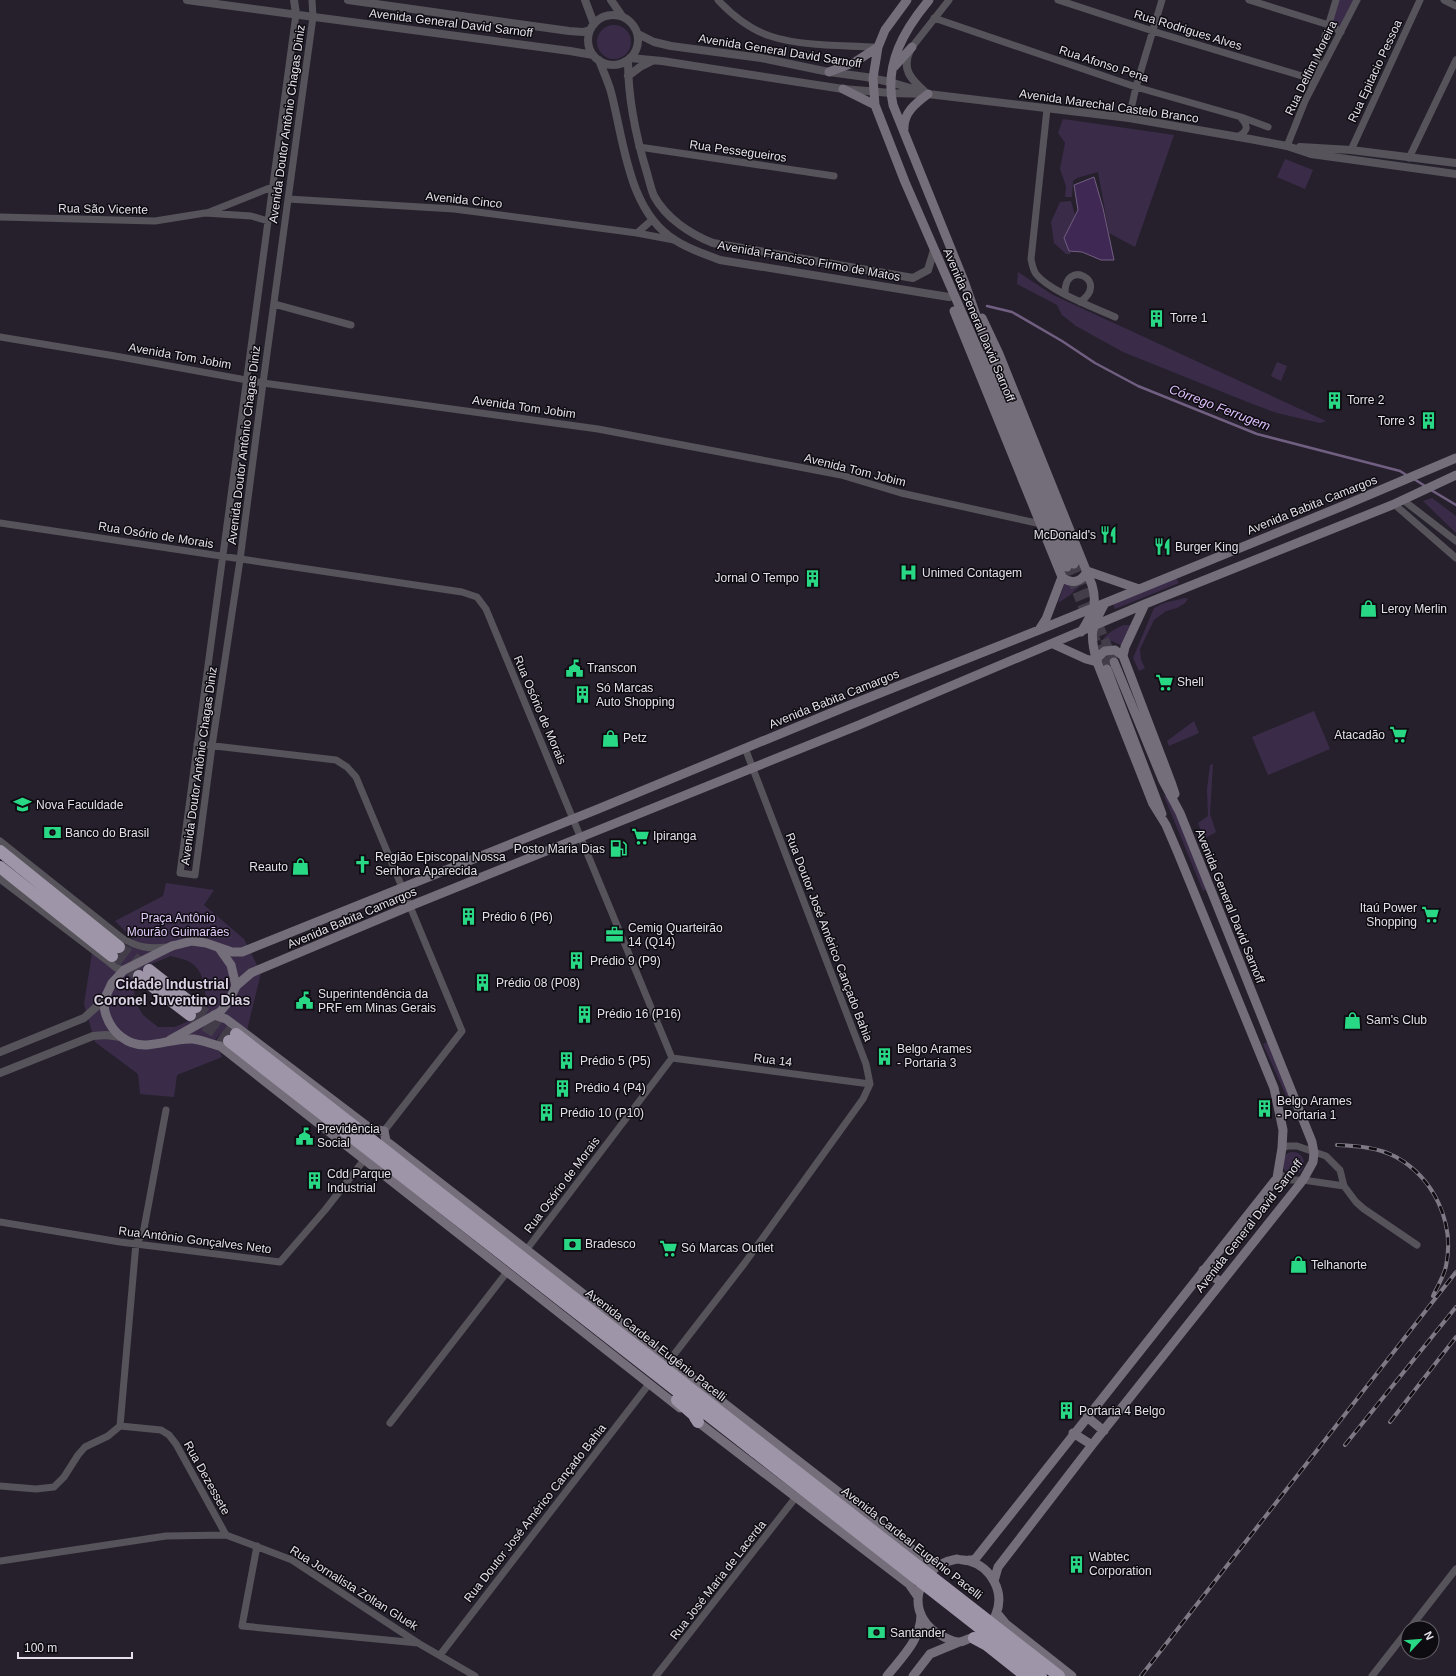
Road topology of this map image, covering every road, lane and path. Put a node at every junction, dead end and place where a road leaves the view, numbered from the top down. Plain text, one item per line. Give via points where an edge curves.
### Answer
1 (186, 0) edge
2 (294, 0) edge
3 (312, 0) edge
4 (348, 0) edge
5 (585, 0) edge
6 (611, 0) edge
7 (718, 0) edge
8 (907, 0) edge
9 (929, 0) edge
10 (949, 0) edge
11 (1058, 0) edge
12 (1162, 0) edge
13 (1250, 0) edge
14 (1336, 0) edge
15 (1357, 0) edge
16 (1420, 0) edge
17 (1444, 0) edge
18 (198, 1) edge
19 (1456, 6) edge
20 (296, 14) junction
21 (622, 16) junction
22 (313, 17) junction
23 (934, 18) junction
24 (1329, 25) junction
25 (592, 27) junction
26 (1152, 31) junction
27 (1341, 32) junction
28 (638, 34) junction
29 (878, 47) junction
30 (912, 47) junction
31 (596, 58) junction
32 (629, 60) junction
33 (652, 60) junction
34 (1456, 60) edge
35 (893, 68) junction
36 (829, 72) junction
37 (628, 76) junction
38 (873, 78) junction
39 (1312, 79) junction
40 (890, 82) junction
41 (1136, 86) junction
42 (843, 89) junction
43 (873, 92) junction
44 (891, 93) junction
45 (928, 94) junction
46 (1305, 101) junction
47 (875, 105) junction
48 (1047, 109) junction
49 (1129, 118) junction
50 (1241, 118) junction
51 (1268, 127) dead end
52 (904, 133) junction
53 (1237, 137) junction
54 (1287, 146) junction
55 (639, 147) junction
56 (1351, 150) junction
57 (1409, 158) junction
58 (1456, 163) edge
59 (1456, 174) edge
60 (834, 176) dead end
61 (272, 187) junction
62 (288, 199) junction
63 (205, 214) junction
64 (0, 217) edge
65 (652, 220) junction
66 (268, 221) junction
67 (637, 233) junction
68 (674, 240) junction
69 (934, 250) junction
70 (942, 270) junction
71 (964, 281) junction
72 (1065, 294) junction
73 (949, 297) junction
74 (1080, 302) junction
75 (274, 304) junction
76 (1115, 317) dead end
77 (351, 325) dead end
78 (0, 337) edge
79 (246, 380) junction
80 (263, 383) junction
81 (1456, 458) edge
82 (1456, 476) edge
83 (1386, 488) junction
84 (1406, 499) junction
85 (1393, 504) junction
86 (0, 523) edge
87 (1041, 524) junction
88 (1456, 541) edge
89 (1232, 550) junction
90 (223, 556) junction
91 (1456, 558) edge
92 (240, 560) junction
93 (1237, 567) junction
94 (1086, 571) junction
95 (1062, 577) junction
96 (1139, 589) junction
97 (1105, 603) junction
98 (1146, 604) junction
99 (1095, 606) junction
100 (1092, 627) junction
101 (1039, 630) junction
102 (1081, 632) junction
103 (1053, 644) junction
104 (1123, 656) junction
105 (1097, 662) junction
106 (1114, 662) tunnel mouth
107 (1107, 669) tunnel mouth
108 (197, 744) junction
109 (212, 746) junction
110 (745, 748) junction
111 (752, 768) junction
112 (1180, 813) junction
113 (573, 819) junction
114 (1166, 825) junction
115 (581, 837) junction
116 (0, 841) edge
117 (0, 851) edge
118 (0, 867) edge
119 (0, 879) edge
120 (403, 888) junction
121 (410, 906) junction
122 (172, 946) junction
123 (219, 948) junction
124 (124, 970) junction
125 (144, 973) tunnel mouth
126 (236, 986) junction
127 (104, 1000) junction
128 (193, 1011) tunnel mouth
129 (214, 1016) junction
130 (120, 1037) junction
131 (170, 1040) junction
132 (0, 1052) edge
133 (672, 1058) junction
134 (0, 1073) edge
135 (870, 1084) junction
136 (166, 1110) dead end
137 (384, 1131) junction
138 (1282, 1148) junction
139 (1314, 1153) junction
140 (364, 1160) junction
141 (1279, 1173) junction
142 (1303, 1180) junction
143 (1344, 1186) junction
144 (0, 1222) edge
145 (136, 1243) junction
146 (1417, 1245) dead end
147 (527, 1250) junction
148 (1203, 1270) junction
149 (507, 1272) junction
150 (1221, 1282) junction
151 (632, 1356) junction
152 (669, 1361) junction
153 (649, 1384) junction
154 (700, 1397) junction
155 (1087, 1417) junction
156 (698, 1422) junction
157 (390, 1423) dead end
158 (120, 1426) junction
159 (1104, 1431) junction
160 (1073, 1433) junction
161 (1092, 1445) junction
162 (757, 1447) junction
163 (0, 1486) edge
164 (796, 1497) junction
165 (226, 1535) junction
166 (257, 1546) junction
167 (968, 1560) junction
168 (0, 1561) edge
169 (935, 1567) junction
170 (1456, 1569) edge
171 (994, 1581) junction
172 (918, 1597) junction
173 (997, 1613) junction
174 (921, 1614) junction
175 (1416, 1620) edge
176 (974, 1638) junction
177 (1400, 1640) edge
178 (959, 1642) junction
179 (418, 1643) junction
180 (440, 1655) junction
181 (475, 1676) edge
182 (656, 1676) edge
183 (887, 1676) edge
184 (913, 1676) edge
185 (1026, 1676) edge
186 (1041, 1676) edge
187 (1059, 1676) edge
188 (1072, 1676) edge
189 (1372, 1676) edge

1 - 18 street, Avenida General David Sarnoff
2 - 20 street
3 - 22 street, Avenida Doutor Antônio Chagas Diniz
4 - 25 street, Avenida General David Sarnoff via 569,31 583,32
5 - 25 street
6 - 21 street
7 - 29 street via 732,15 749,27 771,37
8 - 29 main road via 885,30
9 - 35 main road via 904,34
10 - 23 street
11 - 26 street, Rua Rodrigues Alves
12 - 26 street
13 - 24 street
14 - 24 street
15 - 27 street, Rua Delfim Moreira
16 - 56 street, Rua Epitacio Pessoa
17 - 19 street
18 - 20 street, Avenida General David Sarnoff
20 - 22 street, Avenida General David Sarnoff
20 - 61 street, Avenida Doutor Antônio Chagas Diniz
21 - 25 street via 602,17
21 - 28 street via 632,23
22 - 31 street, Avenida General David Sarnoff via 570,50
22 - 62 street, Avenida Doutor Antônio Chagas Diniz
23 - 30 street
23 - 41 street, Rua Afonso Pena
24 - 27 street
24 - 39 street
25 - 31 street via 588,39 589,47
26 - 39 street, Rua Rodrigues Alves
26 - 41 street
27 - 46 street, Rua Delfim Moreira
28 - 32 street via 637,47
28 - 36 street, Avenida General David Sarnoff via 654,42 671,46 761,58
29 - 36 main road via 855,62
29 - 38 main road
30 - 35 main road
30 - 45 street via 907,60 908,74
31 - 32 street via 610,65
31 - 65 street, Avenida Francisco Firmo de Matos via 611,91 630,174
32 - 33 street
32 - 37 street, Avenida Francisco Firmo de Matos
33 - 37 street
33 - 42 street
34 - 57 street
35 - 40 main road
36 - 38 street, Avenida General David Sarnoff
37 - 55 street, Avenida Francisco Firmo de Matos
38 - 40 street, Avenida General David Sarnoff
38 - 43 main road, Avenida General David Sarnoff
39 - 46 street
40 - 44 main road, Avenida General David Sarnoff
40 - 45 street, Avenida Marechal Castelo Branco
41 - 49 street
41 - 50 street, Rua Afonso Pena
42 - 43 street
42 - 47 main road
43 - 44 street
43 - 47 main road, Avenida General David Sarnoff
44 - 45 street, Avenida Marechal Castelo Branco
44 - 52 main road, Avenida General David Sarnoff
45 - 48 street, Avenida Marechal Castelo Branco
45 - 52 main road via 908,111
46 - 54 street, Rua Delfim Moreira
47 - 69 main road, Avenida General David Sarnoff
48 - 49 street, Avenida Marechal Castelo Branco
48 - 72 street via 1031,259 1035,273 1047,284
49 - 53 street, Avenida Marechal Castelo Branco
50 - 51 street, Rua Afonso Pena
50 - 53 street via 1247,127
52 - 71 main road, Avenida General David Sarnoff
53 - 54 street, Avenida Marechal Castelo Branco
54 - 56 street, Avenida Marechal Castelo Branco
54 - 59 street, Avenida Marechal Castelo Branco via 1311,154
55 - 60 street, Rua Pessegueiros
55 - 69 street, Avenida Francisco Firmo de Matos via 654,196 668,213 697,237 713,244 914,278 928,270
56 - 57 street, Avenida Marechal Castelo Branco
57 - 58 street, Avenida Marechal Castelo Branco
61 - 63 street, Rua São Vicente
61 - 66 street, Avenida Doutor Antônio Chagas Diniz
62 - 67 street, Avenida Cinco via 454,209
62 - 75 street, Avenida Doutor Antônio Chagas Diniz
63 - 64 street, Rua São Vicente via 155,221
63 - 66 street, Rua São Vicente via 251,216
65 - 67 street
65 - 68 street, Avenida Francisco Firmo de Matos
66 - 79 street, Avenida Doutor Antônio Chagas Diniz
67 - 68 street, Avenida Cinco
68 - 73 street, Avenida Francisco Firmo de Matos via 720,260
69 - 70 main road, Avenida General David Sarnoff
70 - 71 main road, Avenida General David Sarnoff via 1071,565
70 - 73 main road
71 - 94 main road via 999,354
72 - 74 street
72 - 74 street via 1065,285 1069,278 1077,274 1085,276 1090,281 1091,288
73 - 87 main road
74 - 76 street
75 - 77 street
75 - 80 street, Avenida Doutor Antônio Chagas Diniz
78 - 79 street, Avenida Tom Jobim
79 - 80 street, Avenida Tom Jobim
79 - 90 street, Avenida Doutor Antônio Chagas Diniz
80 - 87 street, Avenida Tom Jobim via 598,429 841,476 901,493
80 - 92 street, Avenida Doutor Antônio Chagas Diniz
81 - 83 main road, Avenida Babita Camargos
82 - 84 main road, Avenida Babita Camargos
83 - 85 main road
83 - 89 main road, Avenida Babita Camargos
84 - 85 main road, Avenida Babita Camargos
84 - 88 street
85 - 91 street
85 - 93 main road, Avenida Babita Camargos
86 - 90 street, Rua Osório de Morais
87 - 95 main road
89 - 93 main road via 1230,562
89 - 96 main road, Avenida Babita Camargos
90 - 92 street, Rua Osório de Morais
90 - 108 street, Avenida Doutor Antônio Chagas Diniz
92 - 109 street, Avenida Doutor Antônio Chagas Diniz
92 - 113 street, Rua Osório de Morais via 462,592 477,597 486,609
93 - 98 main road, Avenida Babita Camargos
94 - 95 main road via 1082,578 1074,582
94 - 96 main road
94 - 99 main road via 1095,595
95 - 101 main road via 1046,619
96 - 97 main road, Avenida Babita Camargos
97 - 99 main road, Avenida Babita Camargos
97 - 100 main road
98 - 100 main road, Avenida Babita Camargos
98 - 104 main road
99 - 101 main road, Avenida Babita Camargos
99 - 102 main road
100 - 102 main road, Avenida Babita Camargos
100 - 105 main road, Avenida General David Sarnoff via 1092,642
101 - 110 main road, Avenida Babita Camargos
102 - 103 main road, Avenida Babita Camargos
103 - 105 main road
103 - 111 main road, Avenida Babita Camargos
104 - 105 main road via 1115,650 1105,650
104 - 112 main road via 1171,782
105 - 114 main road, Avenida General David Sarnoff via 1153,804
106 - 112 main road, Avenida General David Sarnoff via 1163,781
107 - 114 main road, Avenida General David Sarnoff
108 - 109 street
108 - 109 street, Avenida Doutor Antônio Chagas Diniz via 180,873 195,874
109 - 120 street via 336,760 347,766 356,777
110 - 111 street, Rua Doutor José Américo Cançado Bahia
110 - 113 main road, Avenida Babita Camargos
111 - 115 main road, Avenida Babita Camargos
111 - 135 street, Rua Doutor José Américo Cançado Bahia via 866,1064
112 - 139 main road, Avenida General David Sarnoff via 1312,1142
113 - 115 street, Rua Osório de Morais
113 - 120 main road, Avenida Babita Camargos
114 - 138 main road, Avenida General David Sarnoff via 1274,1088 1283,1130
115 - 121 main road, Avenida Babita Camargos
115 - 133 street, Rua Osório de Morais
116 - 122 street via 122,938 134,945 150,948
117 - 118 highway via 116,951
119 - 124 street via 116,968
120 - 121 street
120 - 123 main road, Avenida Babita Camargos via 242,952
121 - 126 main road, Avenida Babita Camargos via 251,973
121 - 137 street via 462,1031
122 - 123 main road via 192,941
122 - 124 main road, bridge
123 - 126 main road, bridge via 231,965
124 - 127 main road, bridge via 112,983
125 - 128 highway
126 - 129 main road, bridge via 229,1001
127 - 130 main road via 106,1015
127 - 132 street via 84,1018
129 - 131 main road, bridge
129 - 137 main road via 226,1019 371,1129
130 - 131 main road via 132,1043 146,1045
130 - 134 street via 93,1036
131 - 140 main road via 192,1039 220,1046
133 - 135 street, Rua 14
133 - 147 street, Rua Osório de Morais
135 - 152 street via 863,1099 744,1264
136 - 145 street via 143,1234
137 - 147 main road, Avenida Cardeal Eugênio Pacelli via 386,1141
138 - 139 street via 1297,1146
138 - 141 main road, Avenida General David Sarnoff
139 - 142 main road, Avenida General David Sarnoff via 1313,1162
139 - 143 street via 1326,1156 1335,1164
140 - 145 street, Rua Antônio Gonçalves Neto via 280,1262
140 - 149 main road
141 - 142 street via 1287,1180
141 - 148 main road, Avenida General David Sarnoff
142 - 143 street
142 - 150 main road, Avenida General David Sarnoff
143 - 146 street via 1364,1209
144 - 145 street, Rua Antônio Gonçalves Neto
145 - 158 street
147 - 152 main road, Avenida Cardeal Eugênio Pacelli
148 - 150 main road
148 - 155 main road, Avenida General David Sarnoff
149 - 153 main road
149 - 157 street
150 - 159 main road, Avenida General David Sarnoff
151 - 154 highway, Avenida Cardeal Eugênio Pacelli via 232,1038
151 - 156 highway via 694,1415
151 - 162 highway, Avenida Cardeal Eugênio Pacelli
152 - 154 highway
152 - 169 main road, Avenida Cardeal Eugênio Pacelli
153 - 156 main road
153 - 180 street, Rua Doutor José Américo Cançado Bahia
154 - 162 highway, Avenida Cardeal Eugênio Pacelli
155 - 159 main road
155 - 160 main road, Avenida General David Sarnoff
156 - 164 main road
158 - 163 street via 108,1436 85,1447 64,1477 54,1486 36,1489
158 - 165 street, Rua Dezessete via 161,1430 169,1435
159 - 161 main road, Avenida General David Sarnoff
160 - 161 main road
160 - 167 main road, Avenida General David Sarnoff via 976,1558
161 - 171 main road, Avenida General David Sarnoff via 998,1567
162 - 186 highway, Avenida Cardeal Eugênio Pacelli, bridge
162 - 187 highway, Avenida Cardeal Eugênio Pacelli, bridge
164 - 172 main road via 909,1584
164 - 182 street, Rua José Maria de Lacerda
165 - 166 street, Rua Jornalista Zoltan Gluek
165 - 168 street, Rua Jornalista Zoltan Gluek via 166,1536
166 - 179 street, Rua Jornalista Zoltan Gluek via 292,1560
166 - 179 street via 242,1626
167 - 169 main road via 945,1561
167 - 171 main road via 988,1572
169 - 172 main road via 926,1575
170 - 175 street
171 - 173 main road via 998,1591
172 - 174 main road
173 - 176 main road via 992,1624
173 - 188 main road via 1006,1624
174 - 178 main road via 936,1634
174 - 183 main road via 921,1626 916,1639
176 - 178 main road
176 - 185 highway
177 - 189 street
178 - 184 main road via 930,1654
179 - 180 street, Rua Jornalista Zoltan Gluek
180 - 181 street, Rua Jornalista Zoltan Gluek

